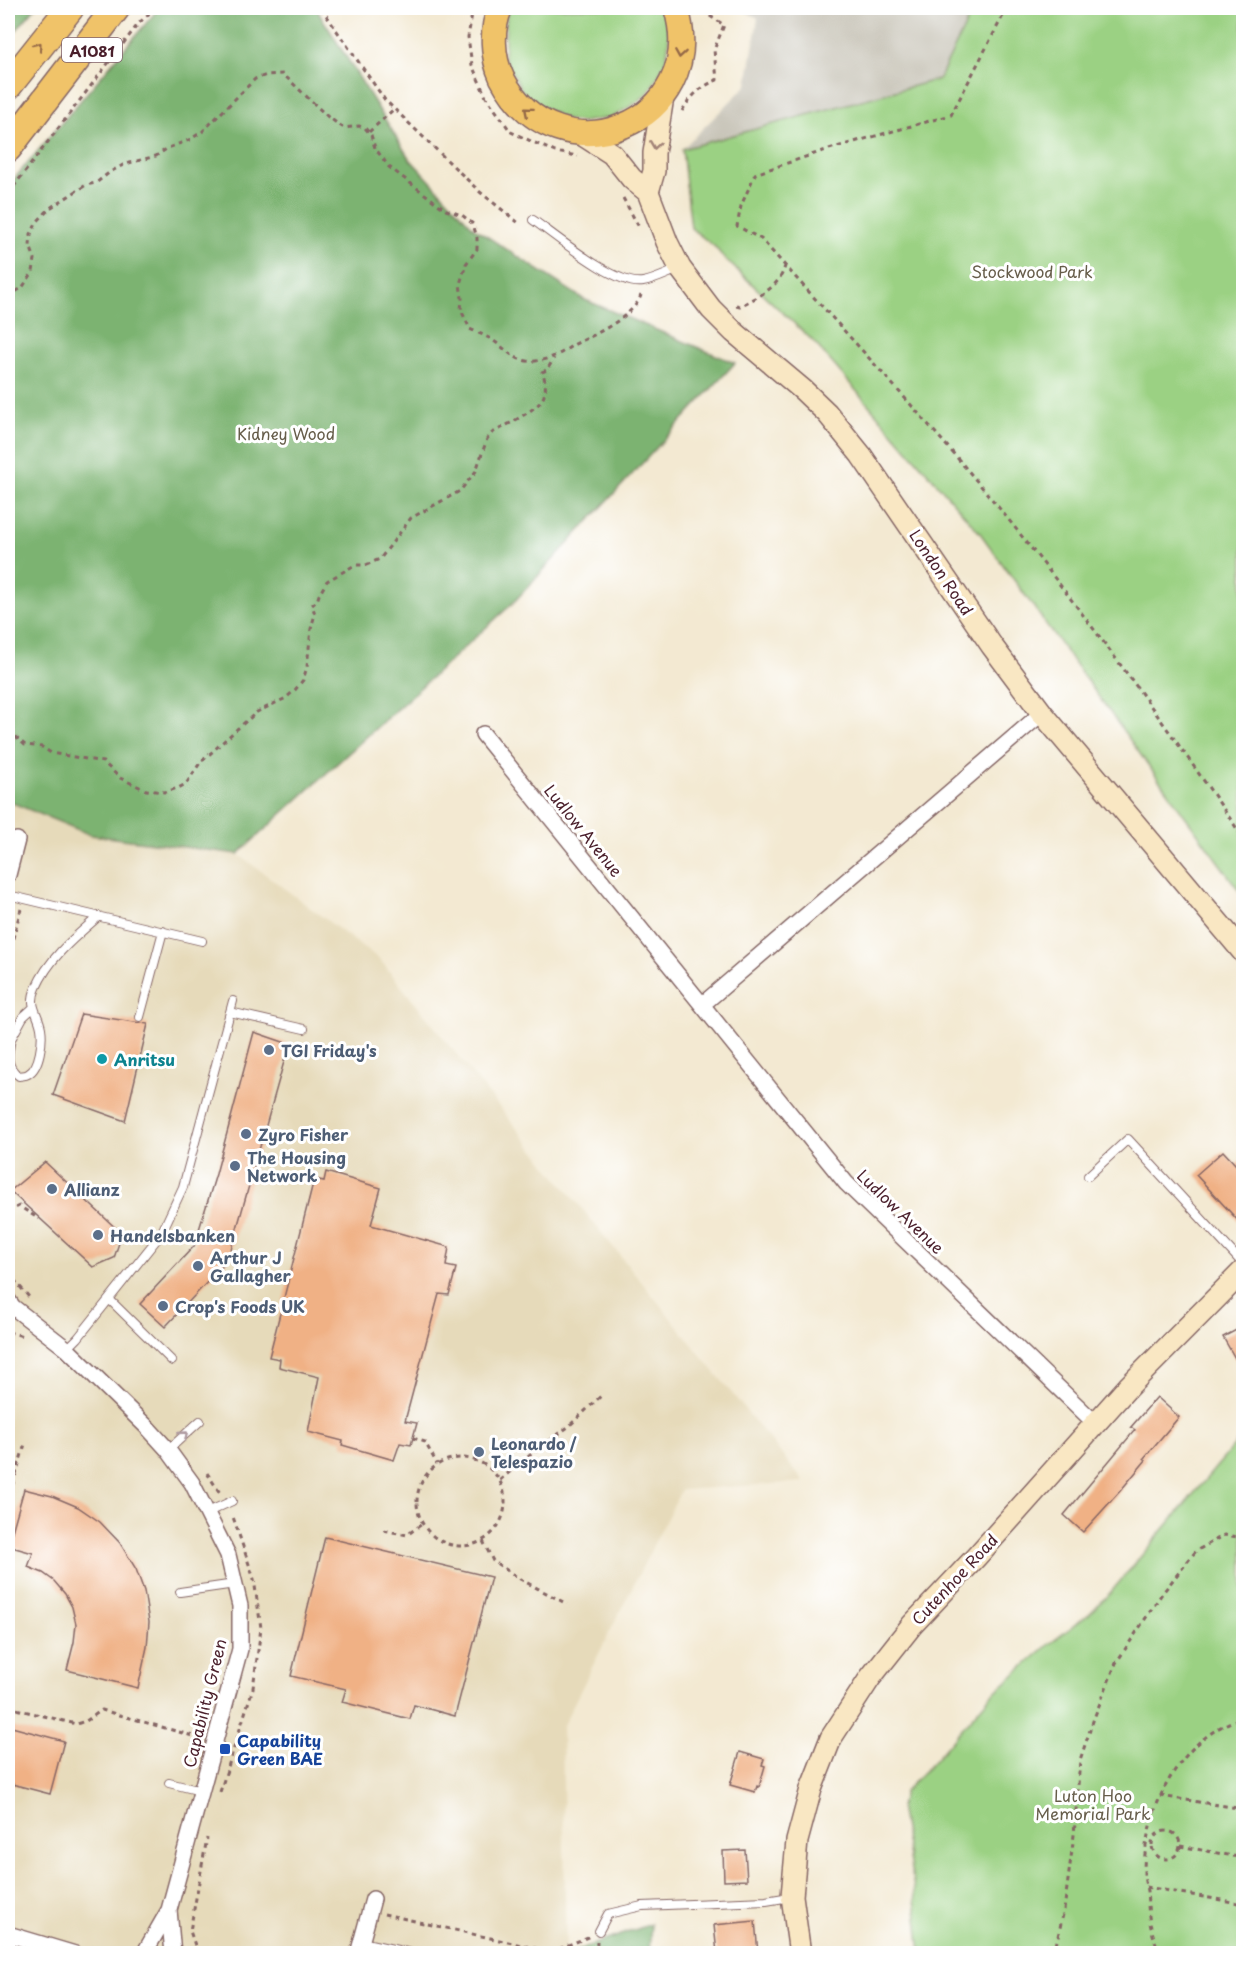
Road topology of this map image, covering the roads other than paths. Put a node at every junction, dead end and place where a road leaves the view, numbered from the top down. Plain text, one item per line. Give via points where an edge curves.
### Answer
1 (70, 8) edge
2 (116, 8) edge
3 (134, 8) edge
4 (500, 8) edge
5 (676, 8) edge
6 (8, 86) edge
7 (50, 93) junction
8 (663, 97) junction
9 (581, 134) junction
10 (8, 148) edge
11 (648, 192) junction
12 (534, 220) dead end
13 (680, 268) junction
14 (1042, 713) junction
15 (483, 734) dead end
16 (17, 840) dead end
17 (8, 875) edge
18 (8, 895) edge
19 (99, 916) junction
20 (163, 931) junction
21 (202, 941) dead end
22 (1244, 953) edge
23 (233, 1001) dead end
24 (703, 1004) junction
25 (33, 1008) junction
26 (230, 1012) junction
27 (140, 1017) dead end
28 (304, 1029) dead end
29 (10, 1039) edge
30 (1088, 1176) dead end
31 (1244, 1265) edge
32 (1244, 1270) edge
33 (110, 1300) junction
34 (9, 1304) edge
35 (67, 1349) junction
36 (172, 1361) dead end
37 (200, 1421) dead end
38 (1096, 1424) junction
39 (168, 1450) junction
40 (232, 1501) dead end
41 (208, 1512) junction
42 (235, 1584) junction
43 (180, 1592) dead end
44 (169, 1783) dead end
45 (201, 1791) junction
46 (792, 1896) junction
47 (372, 1905) road end
48 (169, 1910) junction
49 (599, 1930) road end
50 (8, 1934) edge
51 (359, 1948) edge
52 (75, 1953) edge
53 (144, 1953) edge
54 (171, 1953) edge
55 (411, 1953) edge
56 (800, 1953) edge

6 -> 1 highway, A1081
2 - 7 highway, A1081
3 - 7 highway, A1081
9 -> 4 main road via 546,124 530,115 511,95 499,71 493,44
5 -> 8 main road via 682,50
7 - 10 highway, A1081
8 - 9 main road via 640,118 612,131
8 -> 11 street
9 - 11 street, London Road via 612,154
11 - 13 street, London Road
12 - 13 lane via 608,272 627,280 644,282
13 - 14 street, London Road via 734,332 827,413 861,455
14 - 22 street, London Road
14 - 24 street
15 - 24 street, Ludlow Avenue
16 - 17 street
18 - 19 lane
19 - 20 lane
19 - 25 lane via 50,965 36,988
20 - 21 lane
20 - 27 lane
23 - 26 lane
24 - 38 street, Ludlow Avenue via 846,1183
25 - 29 lane
25 - 29 lane via 43,1039 34,1068 27,1074 18,1076 11,1071
26 - 28 lane
26 - 33 lane via 183,1187 161,1234
30 - 31 lane via 1128,1139
32 - 38 street, Cutenhoe Road
33 - 35 lane
33 - 36 lane
34 - 35 street, Capability Green
35 - 39 street, Capability Green
39 -> 37 lane
38 - 46 street, Cutenhoe Road via 912,1625 870,1678 831,1738 811,1789 797,1841
39 - 41 street, Capability Green
40 - 41 lane
41 - 42 street, Capability Green via 228,1555
42 - 43 lane
42 - 45 street, Capability Green via 240,1606 240,1649
44 - 45 lane
45 - 48 street, Capability Green
46 - 49 lane via 642,1906 608,1914
46 - 56 street, Cutenhoe Road
47 - 51 street
48 - 53 street
48 - 54 street
50 - 52 street
51 - 55 lane
53 - 54 street

